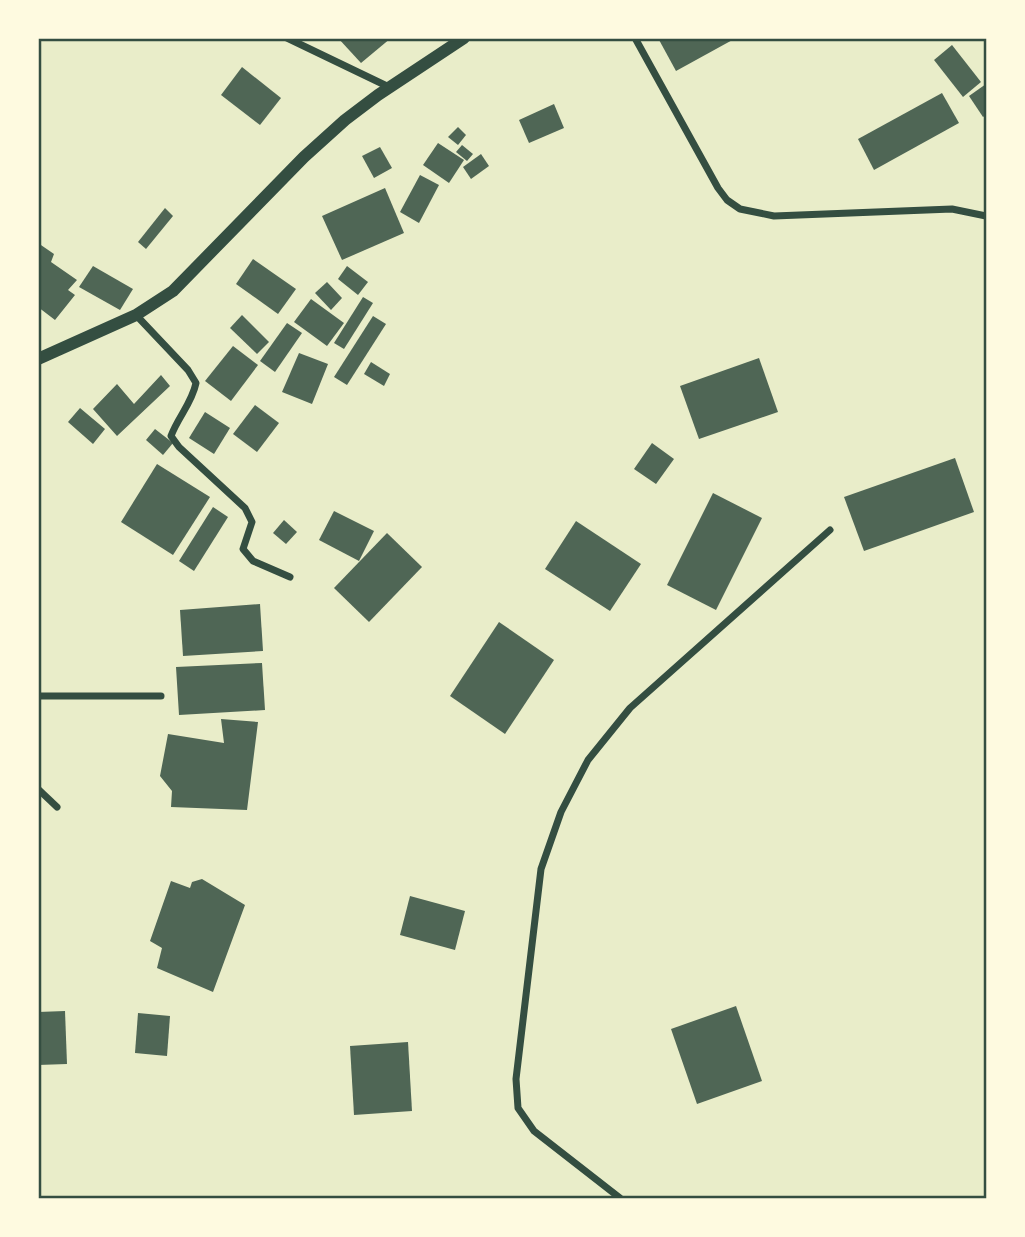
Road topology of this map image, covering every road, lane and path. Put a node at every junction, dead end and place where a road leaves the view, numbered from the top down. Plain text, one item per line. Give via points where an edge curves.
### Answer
1 (287, 38) edge
2 (464, 38) edge
3 (635, 38) edge
4 (389, 87) junction
5 (986, 216) edge
6 (136, 315) junction
7 (38, 359) edge
8 (830, 530) dead end
9 (290, 577) dead end
10 (38, 696) edge
11 (161, 696) dead end
12 (38, 789) edge
13 (57, 807) dead end
14 (620, 1199) edge

1 - 4 street
2 - 4 street
3 - 5 street via 718,188 740,209 774,216 952,209
4 - 6 street via 304,157 173,291
6 - 7 street
6 - 9 street via 196,383 171,436 245,508 252,522 243,548 253,561
8 - 14 street via 630,708 588,760 561,812 541,869 516,1079 518,1108 534,1131
10 - 11 street
12 - 13 street

